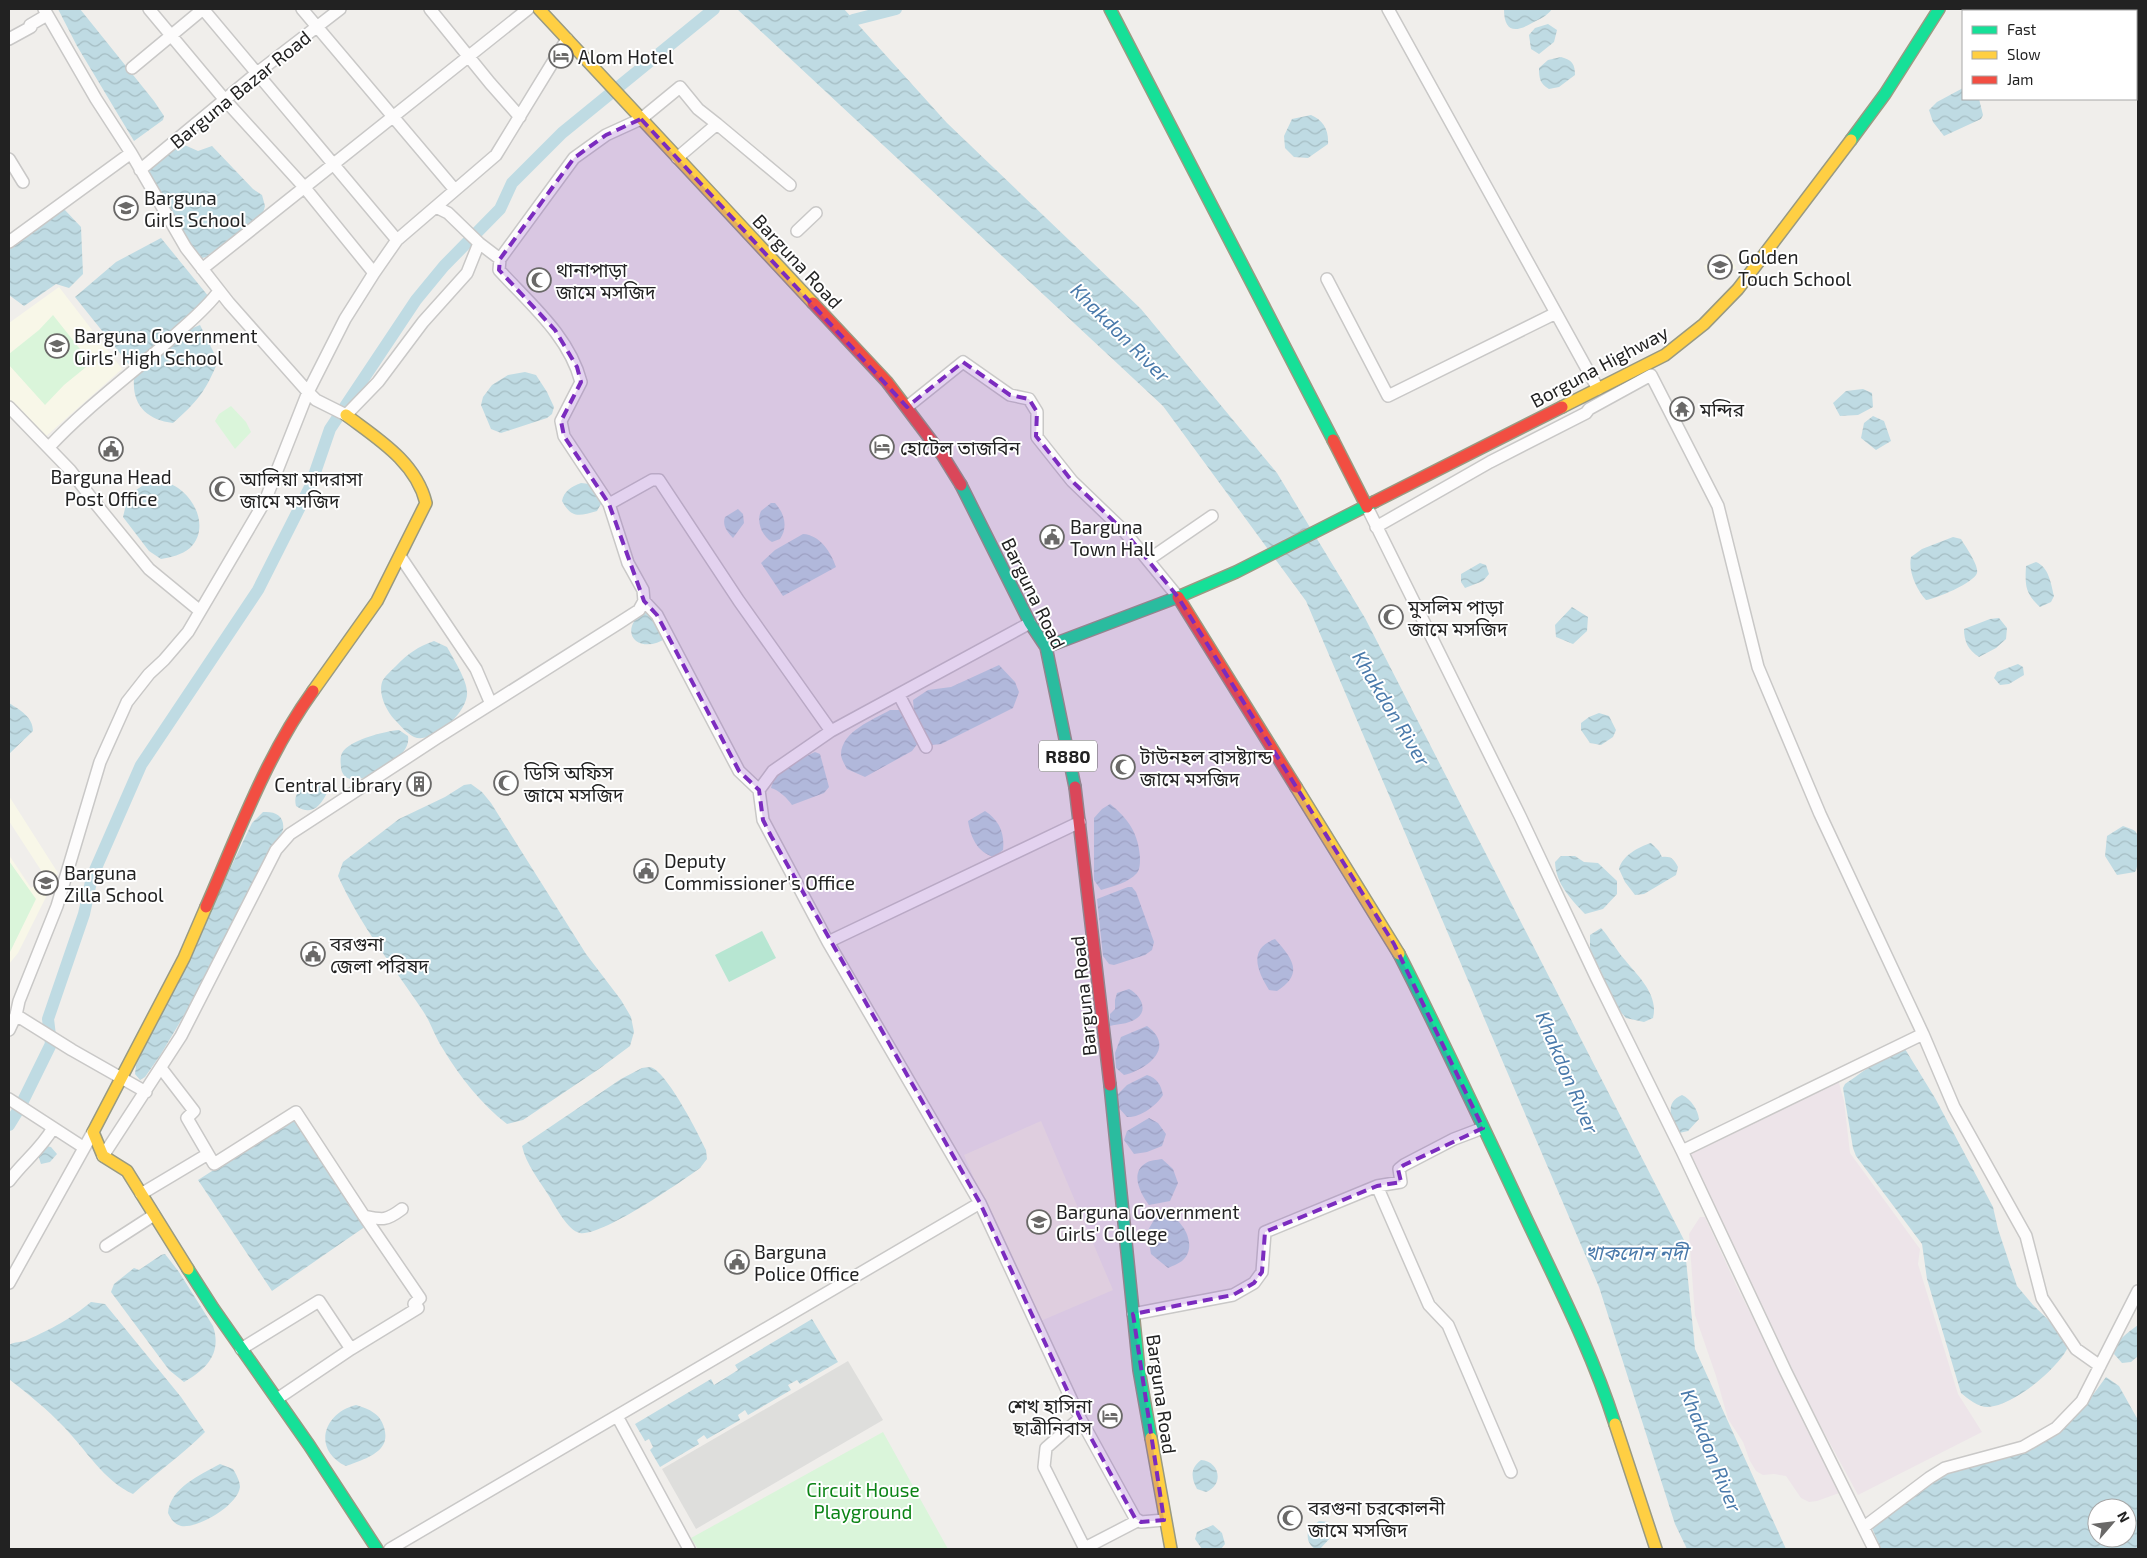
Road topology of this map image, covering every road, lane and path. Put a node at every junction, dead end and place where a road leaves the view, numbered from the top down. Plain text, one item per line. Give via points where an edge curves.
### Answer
1 (149, 9) edge
2 (203, 9) edge
3 (302, 9) edge
4 (340, 9) edge
5 (430, 9) edge
6 (528, 9) edge
7 (539, 9) edge
8 (547, 9) edge
9 (1110, 9) edge
10 (1388, 9) edge
11 (1940, 9) edge
12 (45, 12) edge
13 (316, 26) junction
14 (171, 36) junction
15 (9, 39) edge
16 (567, 39) junction
17 (468, 56) junction
18 (132, 68) dead end
19 (257, 73) junction
20 (225, 100) junction
21 (394, 116) junction
22 (520, 117) junction
23 (641, 119) junction
24 (717, 124) junction
25 (131, 153) junction
26 (677, 158) junction
27 (9, 159) edge
28 (333, 164) junction
29 (140, 170) junction
30 (23, 182) dead end
31 (790, 184) dead end
32 (305, 188) junction
33 (455, 190) junction
34 (436, 207) junction
35 (816, 213) dead end
36 (797, 231) dead end
37 (397, 240) junction
38 (9, 242) edge
39 (479, 242) junction
40 (500, 258) junction
41 (202, 269) junction
42 (374, 273) junction
43 (1327, 280) dead end
44 (219, 291) junction
45 (1556, 313) junction
46 (1598, 389) junction
47 (312, 396) junction
48 (9, 407) edge
49 (907, 407) junction
50 (346, 416) junction
51 (49, 447) junction
52 (609, 504) junction
53 (1367, 507) junction
54 (1212, 516) dead end
55 (1376, 527) junction
56 (400, 556) junction
57 (1148, 560) junction
58 (1178, 597) junction
59 (644, 601) junction
60 (200, 611) junction
61 (1030, 623) junction
62 (1046, 647) junction
63 (899, 695) junction
64 (491, 704) junction
65 (831, 731) junction
66 (926, 747) dead end
67 (759, 790) junction
68 (1080, 822) junction
69 (828, 942) junction
70 (16, 1015) junction
71 (9, 1030) edge
72 (1923, 1034) junction
73 (161, 1068) junction
74 (121, 1078) junction
75 (146, 1092) junction
76 (9, 1099) edge
77 (53, 1128) junction
78 (1483, 1128) junction
79 (93, 1132) junction
80 (83, 1147) junction
81 (1682, 1151) junction
82 (208, 1154) junction
83 (104, 1156) junction
84 (9, 1181) edge
85 (1377, 1186) junction
86 (141, 1194) junction
87 (980, 1202) junction
88 (402, 1209) dead end
89 (154, 1215) junction
90 (364, 1216) junction
91 (106, 1246) dead end
92 (9, 1283) edge
93 (2138, 1291) edge
94 (2135, 1306) edge
95 (1133, 1314) junction
96 (241, 1349) junction
97 (351, 1349) junction
98 (2100, 1366) junction
99 (277, 1399) junction
100 (617, 1416) junction
101 (1080, 1418) junction
102 (1511, 1472) dead end
103 (1164, 1520) junction
104 (1138, 1521) junction
105 (1864, 1526) junction
106 (1084, 1547) edge
107 (378, 1549) edge
108 (390, 1549) edge
109 (689, 1549) edge
110 (1071, 1549) edge
111 (1171, 1549) edge
112 (1656, 1549) edge
113 (1874, 1549) edge

1 - 14 street
2 - 14 street
2 - 19 street
3 - 13 street
4 - 13 street, Barguna Bazar Road
5 - 17 street
6 - 17 street
7 - 16 street, Barguna Road / R880
8 - 16 street, Barguna Road / R880
9 - 53 street
10 - 45 street
11 - 46 street, Borguna Highway via 1885,94 1790,222 1721,307 1666,355
12 - 15 street via 31,27
12 - 25 street
13 - 19 street, Barguna Bazar Road
13 - 21 street
14 - 18 street
14 - 20 street
16 - 22 street
16 - 23 street, Barguna Road / R880
17 - 21 street
17 - 22 street
19 - 20 street, Barguna Bazar Road
19 - 28 street
20 - 29 street, Barguna Bazar Road
20 - 32 street
21 - 28 street
21 - 33 street
22 - 33 street via 496,154
23 - 24 street via 680,87 698,109
23 - 26 street, Barguna Road / R880
23 - 40 street via 606,135 574,158
24 - 26 street
24 - 31 street
25 - 29 street
25 - 38 street
26 - 49 street, Barguna Road / R880
27 - 30 street
28 - 32 street
28 - 37 street
29 - 41 street
32 - 41 street
32 - 42 street
33 - 34 street
34 - 37 street
34 - 39 street via 448,213
35 - 36 street
37 - 42 street
39 - 40 street
39 - 50 street via 468,273
40 - 52 street via 499,270 555,330 577,367 581,382 561,421 564,436
41 - 44 street
42 - 47 street via 345,319
43 - 45 street via 1388,396
44 - 47 street
44 - 51 street via 209,305 141,366 94,402
45 - 46 street
46 - 53 street, Borguna Highway
47 - 50 street
47 - 60 street via 265,502
48 - 51 street
49 - 57 street via 963,362 1010,395 1029,400 1037,412 1037,437 1072,481 1124,531
49 - 61 street, Barguna Road / R880 via 963,488
50 - 56 street via 393,451 419,480 425,492 426,503
51 - 60 street via 150,569
52 - 59 street via 628,563 643,590
52 - 65 street via 652,480 659,480
53 - 55 street
53 - 58 street, Borguna Highway
54 - 57 street
55 - 72 street via 1651,375 1718,506 1758,667 1820,814
55 - 81 street
56 - 64 street via 476,669
56 - 74 street via 377,600 298,711 276,752 184,958
57 - 58 street
58 - 62 street, Borguna Highway
58 - 78 street via 1394,944
59 - 64 street via 639,610
59 - 67 street via 657,615 739,771
60 - 70 street via 188,632 127,702 100,762 58,906
61 - 62 street, Barguna Road / R880
61 - 63 street
62 - 68 street, Barguna Road / R880
63 - 65 street
63 - 66 street
64 - 73 street via 290,834 276,850 181,1036
65 - 67 street via 773,771
67 - 69 street via 763,820
68 - 69 street
68 - 95 street, Barguna Road / R880
69 - 87 street
70 - 71 street
70 - 74 street
72 - 81 street
72 - 98 street via 1954,1107 2026,1236 2042,1298 2076,1348
73 - 75 street
73 - 82 street via 194,1111 187,1118
74 - 75 street
74 - 79 street
75 - 83 street
76 - 77 street
77 - 80 street
77 - 84 street via 44,1144
78 - 85 street via 1404,1165 1400,1168 1401,1182
78 - 112 street via 1608,1401
79 - 80 street
79 - 83 street
80 - 92 street
81 - 105 street via 1786,1372
82 - 86 street
82 - 90 street via 214,1164 296,1112
83 - 86 street via 127,1171
85 - 95 street via 1265,1232 1262,1272 1254,1283 1233,1295
85 - 102 street via 1429,1305 1448,1325
86 - 89 street
87 - 100 street
87 - 101 street
88 - 90 street via 382,1220
89 - 91 street
89 - 96 street
90 - 97 street via 420,1298 414,1304 418,1308
93 - 94 street
94 - 98 street
95 - 103 street, Barguna Road / R880
96 - 97 street via 318,1302
96 - 99 street
97 - 99 street
98 - 105 street via 2082,1401 2056,1428 2023,1447 1945,1468
99 - 107 street
100 - 108 street
100 - 109 street
101 - 104 street
101 - 106 street via 1046,1448 1044,1467
103 - 104 street
103 - 111 street, Barguna Road / R880
104 - 106 street
105 - 113 street
106 - 110 street

